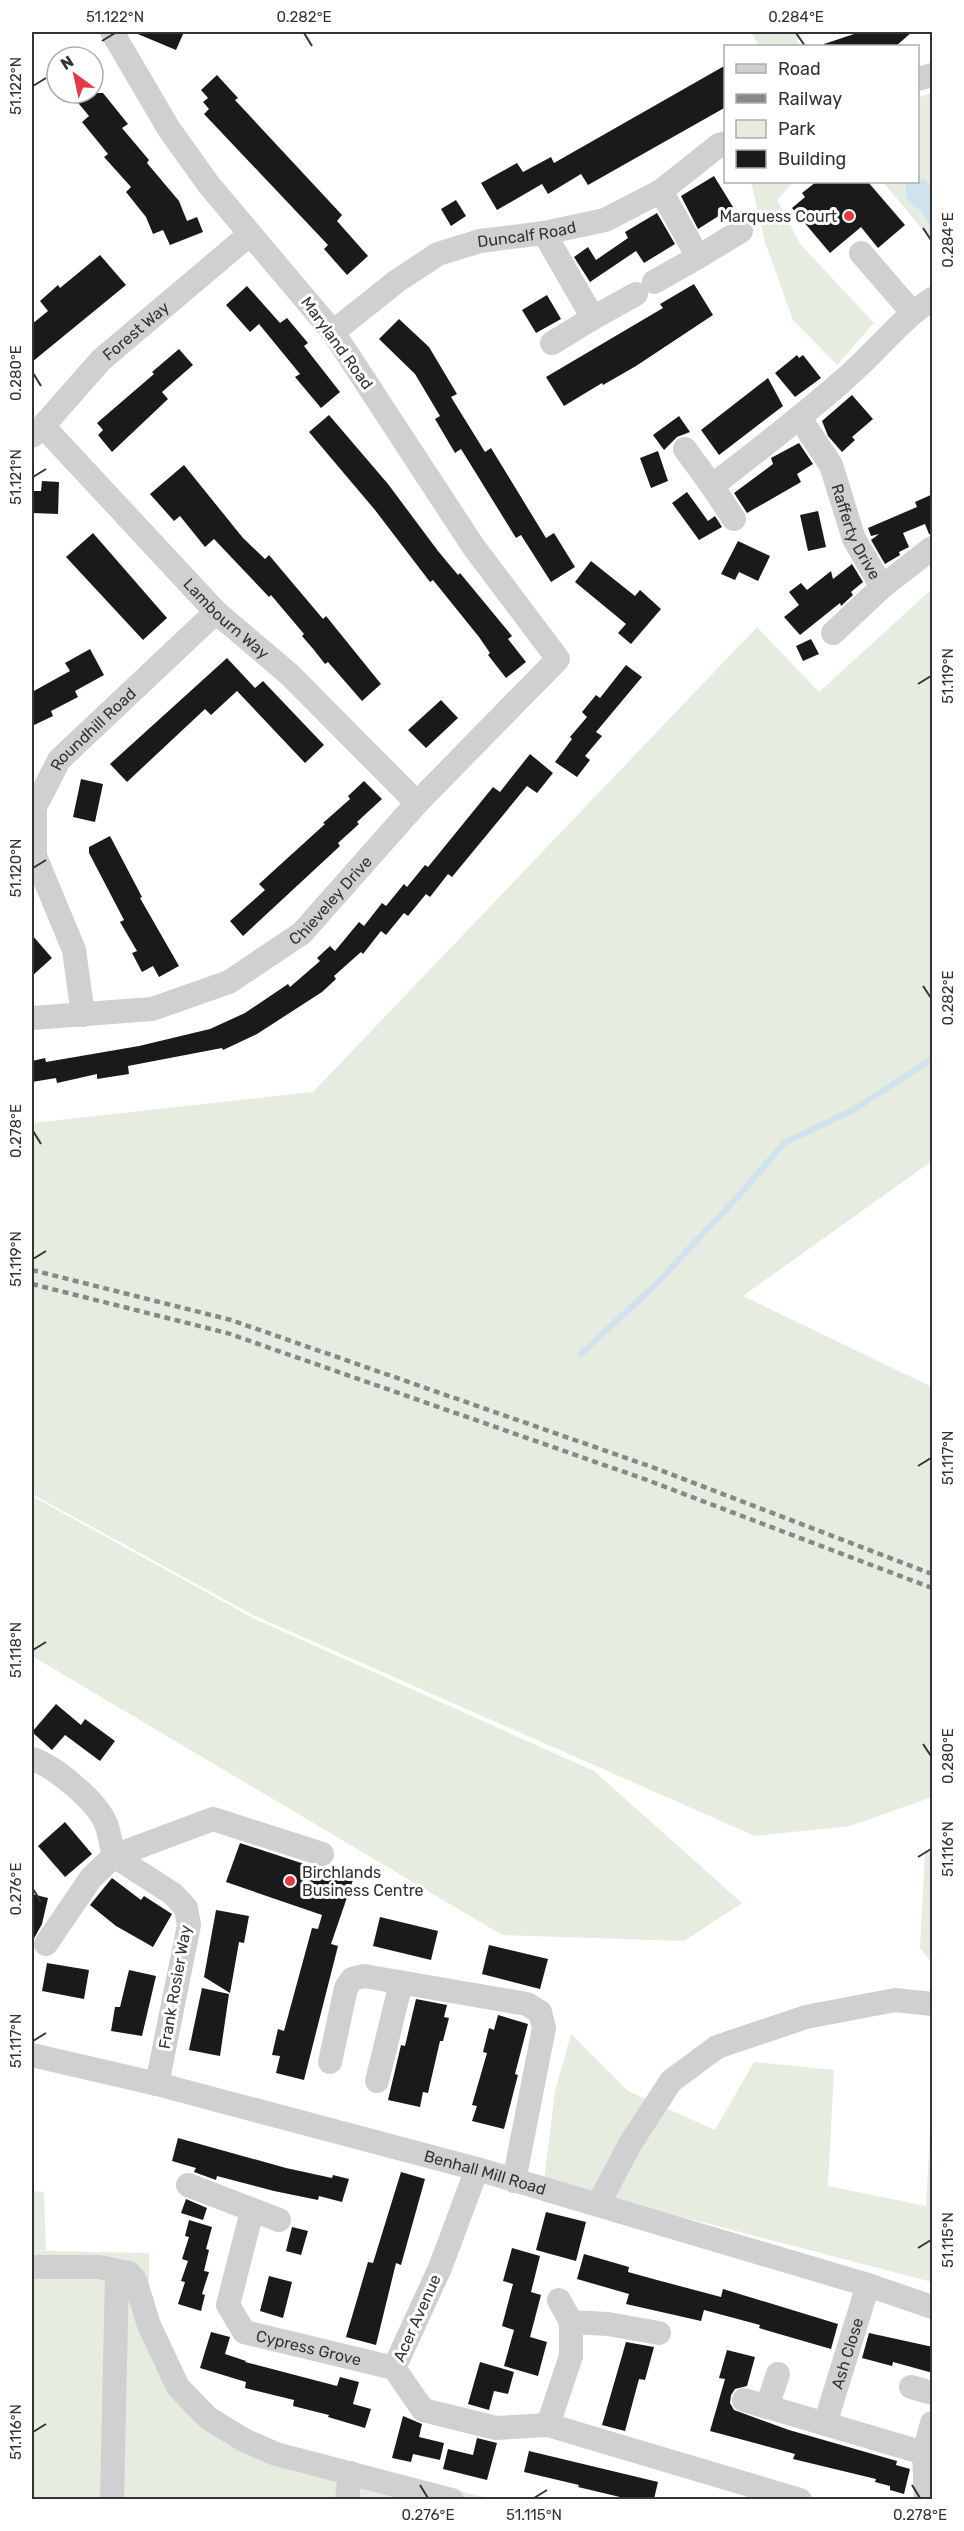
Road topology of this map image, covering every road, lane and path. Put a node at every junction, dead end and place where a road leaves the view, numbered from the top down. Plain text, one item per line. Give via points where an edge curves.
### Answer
1 (112, 32) edge
2 (724, 144) edge
3 (661, 191) junction
4 (741, 231) dead end
5 (544, 233) junction
6 (250, 234) junction
7 (861, 253) dead end
8 (698, 257) junction
9 (933, 299) edge
10 (912, 312) junction
11 (593, 318) junction
12 (333, 332) junction
13 (552, 343) dead end
14 (799, 417) junction
15 (37, 431) edge
16 (685, 449) dead end
17 (712, 486) junction
18 (734, 519) dead end
19 (933, 548) edge
20 (882, 588) junction
21 (216, 612) junction
22 (833, 633) dead end
23 (558, 659) joint
24 (417, 803) junction
25 (83, 1015) junction
26 (32, 1018) edge
27 (32, 1759) edge
28 (322, 1854) dead end
29 (114, 1856) junction
30 (46, 1944) dead end
31 (401, 1983) junction
32 (933, 2004) edge
33 (32, 2055) edge
34 (330, 2062) dead end
35 (377, 2081) dead end
36 (157, 2084) junction
37 (477, 2169) junction
38 (514, 2181) junction
39 (188, 2185) dead end
40 (598, 2205) junction
41 (252, 2211) junction
42 (279, 2220) dead end
43 (32, 2267) edge
44 (112, 2270) junction
45 (868, 2285) junction
46 (559, 2300) dead end
47 (933, 2307) edge
48 (571, 2322) junction
49 (658, 2333) dead end
50 (394, 2368) junction
51 (778, 2374) dead end
52 (933, 2423) edge
53 (548, 2424) junction
54 (825, 2424) junction
55 (924, 2453) junction
56 (350, 2473) junction
57 (112, 2499) edge
58 (347, 2499) edge
59 (453, 2499) edge
60 (800, 2499) edge
61 (926, 2499) edge

1 - 6 street, Maryland Road via 169,129
2 - 3 street, Duncalf Road
3 - 5 street, Duncalf Road via 605,220
3 - 8 street
4 - 8 street
5 - 11 street
5 - 12 street, Duncalf Road via 480,241 438,254
6 - 12 street, Maryland Road
6 - 15 street, Forest Way via 101,360
7 - 10 street
8 - 11 street
9 - 10 street
10 - 14 street via 850,375
11 - 13 street
12 - 23 street, Maryland Road via 473,546
14 - 17 street
14 - 20 street, Rafferty Drive via 831,465 854,539
15 - 21 street, Lambourn Way
16 - 17 street
17 - 18 street
19 - 20 street
20 - 22 street, Rafferty Drive
21 - 24 street, Lambourn Way via 289,674
21 - 25 street, Roundhill Road via 59,760 36,807 35,856 74,950
23 - 24 street, Chieveley Drive
24 - 25 street, Chieveley Drive via 302,933 229,982 152,1009
25 - 26 street, Chieveley Drive
27 - 29 street via 46,1764 81,1791 105,1821
28 - 29 street via 213,1819
29 - 30 street via 91,1878
29 - 36 street, Frank Rosier Way via 173,1894 186,1908 189,1925
31 - 34 street via 364,1976 352,1979 346,1988
31 - 35 street
31 - 38 street via 527,2004 540,2012 544,2028
32 - 40 street via 896,2000 806,2017 717,2047 671,2081 630,2144
33 - 36 street, Benhall Mill Road
36 - 37 street, Benhall Mill Road
37 - 38 street, Benhall Mill Road
37 - 50 street, Acer Avenue via 440,2268
38 - 40 street, Benhall Mill Road
39 - 41 street
40 - 45 street, Benhall Mill Road
41 - 42 street
41 - 50 street, Cypress Grove via 228,2305 244,2332
43 - 44 street
44 - 56 street via 129,2273 135,2280 149,2325 178,2387 208,2418 276,2454
44 - 57 street via 117,2273
45 - 47 street, Benhall Mill Road
45 - 54 street, Ash Close
46 - 48 street
48 - 49 street
48 - 53 street via 571,2356
50 - 53 street, Acer Avenue via 423,2410 496,2428
51 - 54 street via 756,2404
52 - 55 street
53 - 60 street, Acer Avenue
54 - 55 street
55 - 61 street
56 - 58 street
56 - 59 street

